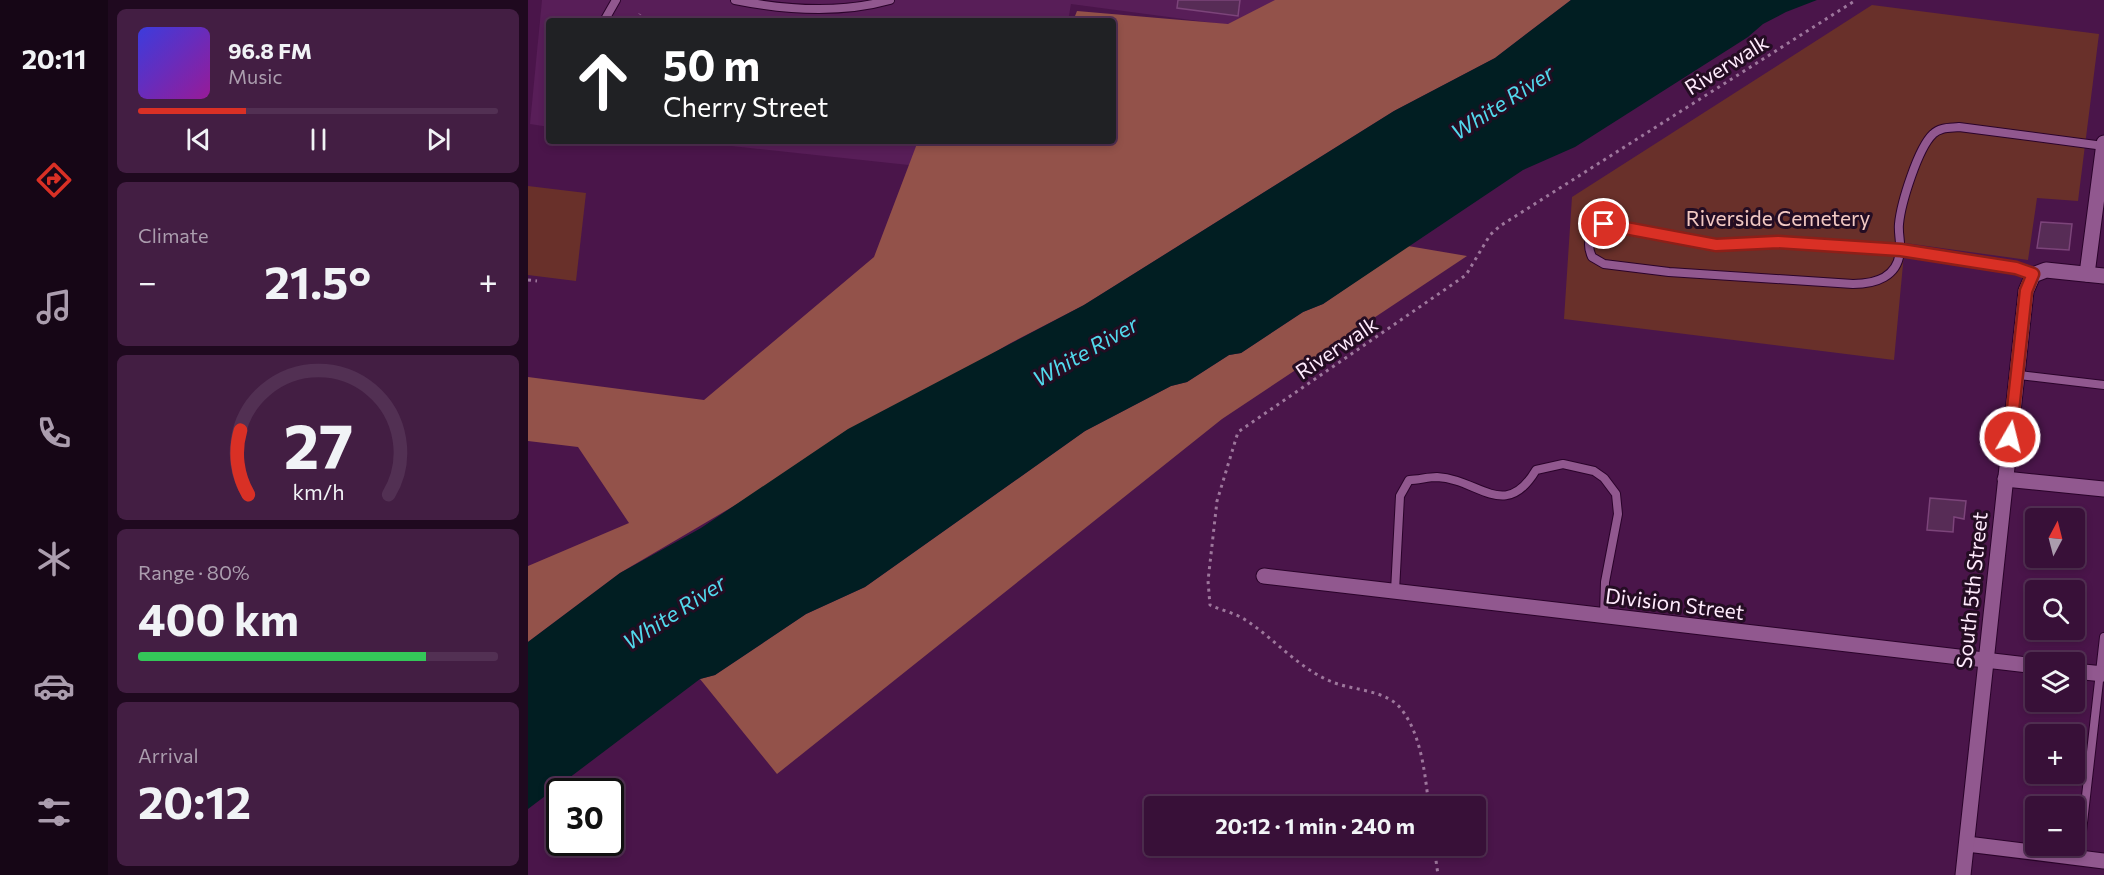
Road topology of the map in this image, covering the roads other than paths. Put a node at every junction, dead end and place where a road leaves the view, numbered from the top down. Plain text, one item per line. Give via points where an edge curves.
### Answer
1 (616, 0) edge
2 (735, 0) edge
3 (890, 0) edge
4 (606, 18) edge
5 (2104, 145) edge
6 (1901, 250) junction
7 (2033, 274) junction
8 (2087, 274) junction
9 (2104, 276) edge
10 (2019, 375) junction
11 (2104, 385) edge
12 (2005, 478) junction
13 (2104, 489) edge
14 (1264, 576) dead end
15 (1395, 591) junction
16 (1604, 616) junction
17 (2104, 637) edge
18 (1984, 660) junction
19 (2025, 665) edge
20 (2085, 672) edge
21 (2102, 674) edge
22 (1967, 844) junction
23 (2079, 858) junction
24 (2104, 861) edge
25 (1963, 875) edge

1 - 4 lane
2 - 3 lane via 774,8 830,8
5 - 6 lane via 1959,127 1938,131 1927,142 1902,205
5 - 8 street
6 - 6 lane via 1778,242 1716,245 1604,224 1593,230 1588,244 1592,257 1604,264 1853,284 1875,282 1891,273
6 - 7 lane
7 - 8 street via 2046,270
7 - 10 street, South 5th Street via 2026,291
8 - 9 street
10 - 11 lane
10 - 12 street, South 5th Street
12 - 13 street
12 - 18 street, South 5th Street
14 - 15 street, Division Street
15 - 16 street, Division Street
15 - 16 lane via 1400,496 1408,480 1438,477 1498,496 1514,495 1526,486 1536,470 1563,464 1594,471 1616,494 1618,514 1605,582
16 - 18 street, Division Street
17 - 21 lane
18 - 19 street, Division Street
18 - 22 street, South 5th Street
20 - 21 street
21 - 23 lane
22 - 23 street
22 - 25 street, South 5th Street
23 - 24 street

